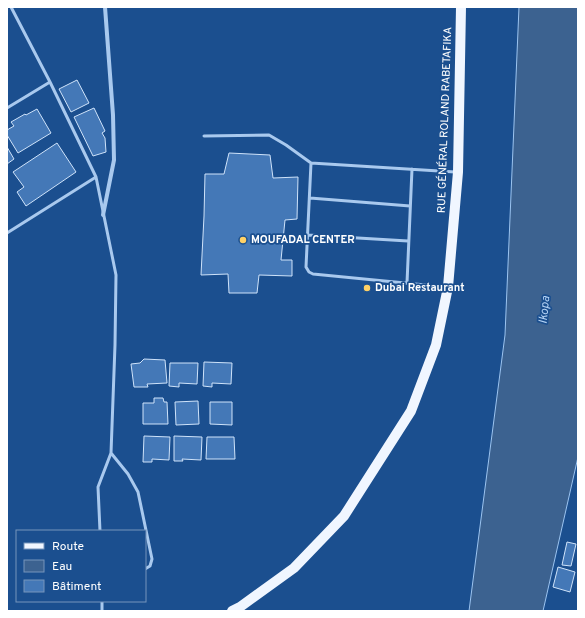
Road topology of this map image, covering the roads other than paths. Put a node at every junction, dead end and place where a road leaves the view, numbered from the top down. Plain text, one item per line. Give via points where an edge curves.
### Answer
1 (11, 7) edge
2 (105, 7) edge
3 (461, 7) edge
4 (50, 82) junction
5 (7, 108) edge
6 (204, 136) dead end
7 (311, 163) junction
8 (412, 169) junction
9 (458, 172) junction
10 (96, 177) junction
11 (310, 198) junction
12 (410, 206) junction
13 (103, 215) junction
14 (7, 233) edge
15 (308, 235) junction
16 (408, 241) junction
17 (407, 283) junction
18 (448, 287) junction
19 (111, 453) junction
20 (100, 530) edge
21 (146, 530) edge
22 (146, 530) edge
23 (146, 569) edge
24 (232, 611) edge

1 - 4 lane
2 - 13 street via 114,160
3 - 9 main road, RUE GÉNÉRAL ROLAND RABETAFIKA
4 - 5 lane
4 - 10 lane
6 - 7 lane via 269,135
7 - 8 lane
7 - 11 lane
8 - 9 lane
8 - 12 lane
9 - 18 main road, RUE GÉNÉRAL ROLAND RABETAFIKA
10 - 13 lane
10 - 14 lane
11 - 12 lane
11 - 15 lane
12 - 16 lane
13 - 19 lane via 116,275
15 - 16 lane
15 - 17 lane via 306,267 313,274
16 - 17 lane
17 - 18 lane
18 - 24 main road, RUE GÉNÉRAL ROLAND RABETAFIKA via 436,345 411,411 344,516 294,568
19 - 20 lane via 98,488
19 - 22 lane via 128,474 138,492
21 - 23 lane via 152,559

